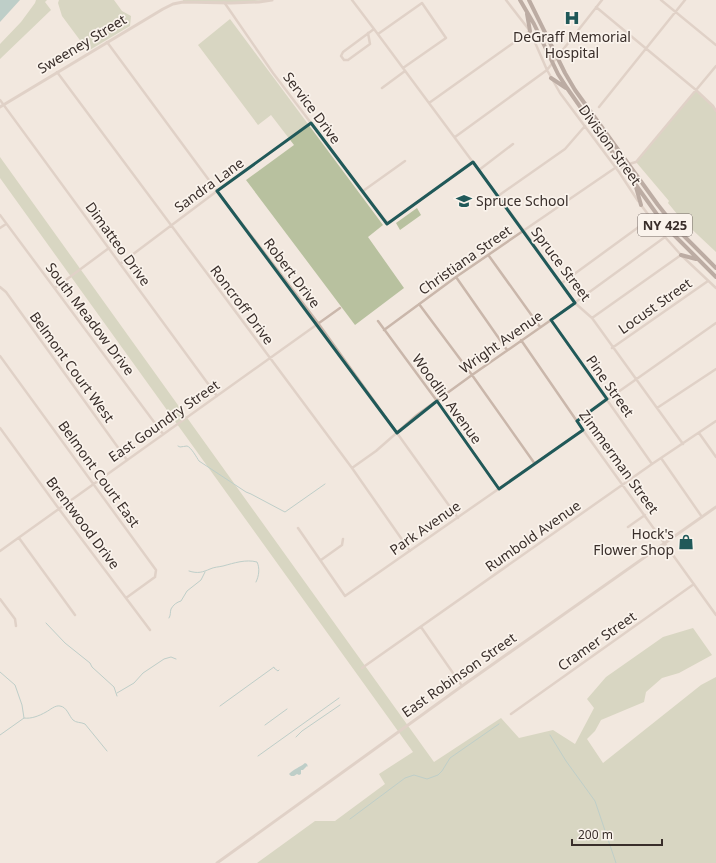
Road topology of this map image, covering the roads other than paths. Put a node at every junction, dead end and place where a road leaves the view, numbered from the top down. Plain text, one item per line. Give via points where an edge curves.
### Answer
1 (272, 0) edge
2 (352, 0) edge
3 (506, 0) edge
4 (520, 0) edge
5 (529, 0) edge
6 (602, 0) edge
7 (661, 0) edge
8 (686, 0) edge
9 (224, 2) junction
10 (596, 7) junction
11 (526, 10) junction
12 (676, 12) junction
13 (374, 29) junction
14 (530, 31) junction
15 (368, 33) junction
16 (378, 34) junction
17 (107, 42) junction
18 (716, 45) edge
19 (646, 48) junction
20 (557, 57) junction
21 (553, 63) junction
22 (716, 66) edge
23 (403, 68) junction
24 (547, 70) junction
25 (405, 71) junction
26 (56, 72) junction
27 (551, 78) junction
28 (382, 88) dead end
29 (567, 88) junction
30 (696, 90) junction
31 (0, 100) edge
32 (429, 103) junction
33 (2, 106) edge
34 (599, 107) dead end
35 (716, 111) edge
36 (311, 123) junction
37 (585, 126) junction
38 (455, 137) junction
39 (513, 144) dead end
40 (404, 161) dead end
41 (473, 162) junction
42 (629, 164) junction
43 (623, 166) junction
44 (615, 168) junction
45 (478, 170) junction
46 (636, 185) junction
47 (217, 191) junction
48 (363, 191) junction
49 (498, 196) junction
50 (641, 205) junction
51 (0, 215) edge
52 (651, 218) junction
53 (6, 224) junction
54 (170, 226) junction
55 (0, 228) edge
56 (524, 231) junction
57 (665, 237) junction
58 (109, 248) junction
59 (681, 255) junction
60 (489, 256) junction
61 (697, 259) junction
62 (120, 264) junction
63 (716, 268) edge
64 (456, 277) junction
65 (716, 277) edge
66 (708, 281) junction
67 (562, 283) junction
68 (0, 287) edge
69 (55, 288) junction
70 (716, 288) edge
71 (575, 302) junction
72 (419, 304) junction
73 (340, 308) dead end
74 (592, 318) junction
75 (551, 320) junction
76 (378, 321) dead end
77 (716, 323) edge
78 (318, 324) junction
79 (540, 327) junction
80 (384, 330) junction
81 (521, 340) junction
82 (612, 348) junction
83 (507, 350) junction
84 (0, 356) edge
85 (269, 358) junction
86 (716, 369) edge
87 (472, 375) junction
88 (636, 379) junction
89 (217, 396) junction
90 (606, 399) junction
91 (437, 401) junction
92 (657, 408) junction
93 (577, 421) junction
94 (716, 421) edge
95 (0, 428) edge
96 (583, 430) junction
97 (397, 433) junction
98 (699, 433) junction
99 (163, 434) junction
100 (683, 444) junction
101 (716, 457) edge
102 (661, 458) junction
103 (128, 460) junction
104 (535, 464) junction
105 (652, 464) junction
106 (352, 468) junction
107 (94, 483) junction
108 (623, 485) junction
109 (499, 489) junction
110 (716, 507) edge
111 (59, 509) junction
112 (645, 515) junction
113 (702, 517) junction
114 (458, 518) junction
115 (628, 527) dead end
116 (298, 528) dead end
117 (19, 538) junction
118 (343, 540) dead end
119 (665, 543) junction
120 (0, 551) edge
121 (410, 551) junction
122 (321, 560) junction
123 (694, 584) junction
124 (126, 598) junction
125 (0, 599) edge
126 (74, 615) dead end
127 (716, 615) edge
128 (16, 626) dead end
129 (421, 627) junction
130 (150, 630) dead end
131 (362, 668) dead end
132 (462, 686) junction
133 (511, 714) dead end
134 (217, 863) edge

1 - 9 street, Sweeney Street
2 - 13 street, Spruce Street
3 - 14 street, Division Street
4 - 11 main road, NY 425
5 - 20 main road, NY 425
6 - 10 street
7 - 12 street
8 - 12 street
9 - 17 street, Sweeney Street via 173,4
9 - 36 street, Service Drive
10 - 19 street
10 - 20 street
11 - 14 main road
11 - 21 main road, NY 425
12 - 18 street
12 - 19 street
13 - 15 street
13 - 16 street, Spruce Street
14 - 24 street, Division Street
14 - 32 street
15 - 15 street via 343,52 341,56 344,60 348,60 370,44
16 - 23 street, Spruce Street
16 - 23 street via 422,4 446,38
17 - 26 street, Sweeney Street
17 - 47 street, Robert Drive
19 - 30 street
19 - 34 street
20 - 21 street
20 - 42 main road, NY 425 via 575,90
21 - 24 street
21 - 29 main road, NY 425
22 - 30 street, Christiana Street
23 - 25 street, Spruce Street
24 - 27 street, Division Street
24 - 38 street
25 - 28 street
25 - 32 street, Spruce Street
26 - 33 street, Sweeney Street
26 - 54 street, Roncroff Drive
27 - 29 main road
27 - 37 street, Division Street
29 - 43 main road, NY 425
30 - 35 street
30 - 42 street, Christiana Street via 636,162
31 - 33 street, Dimatteo Drive
32 - 38 street, Spruce Street
33 - 58 street, Dimatteo Drive
36 - 47 street, Sandra Lane
36 - 48 street, Service Drive
37 - 44 street, Division Street
37 - 49 street via 565,149
38 - 41 street, Spruce Street
39 - 45 street
40 - 48 street
41 - 45 street, Spruce Street
41 - 48 street, Service Drive via 390,222 384,219
42 - 43 street, Christiana Street
42 - 63 main road, NY 425 via 677,229
43 - 44 street, Christiana Street
43 - 46 main road, NY 425
44 - 50 street, Division Street
44 - 56 street, Christiana Street
45 - 49 street, Spruce Street
46 - 50 main road
46 - 61 main road, NY 425 via 666,227
47 - 54 street, Sandra Lane
47 - 78 street, Robert Drive
49 - 56 street, Spruce Street
50 - 52 street, Division Street
51 - 53 street, South Meadow Drive
52 - 57 street, Division Street
52 - 67 street
53 - 55 street
53 - 69 street, South Meadow Drive
54 - 62 street, Sandra Lane
54 - 85 street, Roncroff Drive
56 - 60 street, Christiana Street
56 - 67 street, Spruce Street
57 - 59 street, Division Street
57 - 71 street, Wright Avenue
58 - 62 street, Dimatteo Drive
58 - 69 street
59 - 61 main road
59 - 66 street, Division Street
59 - 74 street
60 - 64 street, Christiana Street
60 - 79 street
61 - 65 main road, NY 425
62 - 89 street, Dimatteo Drive
64 - 72 street, Christiana Street
64 - 83 street
66 - 70 street, Division Street
66 - 82 street, Locust Street
67 - 71 street, Spruce Street
68 - 103 street, Belmont Court West
69 - 99 street, South Meadow Drive
71 - 74 street, Spruce Street
71 - 75 street, Wright Avenue
72 - 80 street, Christiana Street
72 - 87 street
73 - 78 street, East Goundry Street
74 - 82 street, Spruce Street
75 - 79 street, Wright Avenue
75 - 90 street, Pine Street
76 - 80 street, Woodlin Avenue
77 - 88 street
78 - 85 street, East Goundry Street
78 - 97 street, Robert Drive
79 - 81 street, Wright Avenue
80 - 91 street, Woodlin Avenue
81 - 83 street, Wright Avenue
81 - 93 street, Zimmerman Street
82 - 88 street, Spruce Street
83 - 87 street, Wright Avenue
84 - 107 street, Belmont Court East
85 - 89 street, East Goundry Street
85 - 106 street, Roncroff Drive
86 - 92 street
87 - 91 street, Wright Avenue
87 - 104 street
88 - 90 street
88 - 92 street, Spruce Street
89 - 99 street, East Goundry Street
90 - 93 street
90 - 105 street, Pine Street
91 - 97 street, Wright Avenue
91 - 109 street, Woodlin Avenue
92 - 100 street, Spruce Street
93 - 96 street, Zimmerman Street
94 - 98 street, Rumbold Avenue
95 - 111 street, Brentwood Drive
96 - 104 street, Park Avenue
96 - 108 street, Zimmerman Street
97 - 106 street, Wright Avenue
97 - 114 street, Robert Drive
98 - 100 street, Rumbold Avenue
98 - 101 street
99 - 103 street, East Goundry Street
100 - 102 street, Rumbold Avenue
102 - 105 street, Rumbold Avenue
102 - 113 street
103 - 107 street, East Goundry Street
104 - 109 street, Park Avenue
105 - 108 street, Rumbold Avenue
106 - 121 street, Roncroff Drive
107 - 111 street, East Goundry Street
107 - 124 street, Belmont Court East via 156,570 155,577
108 - 112 street, Zimmerman Street
108 - 129 street, Rumbold Avenue
109 - 114 street, Park Avenue
110 - 113 street, East Robinson Street
111 - 117 street, East Goundry Street
111 - 124 street, Brentwood Drive
112 - 115 street
112 - 119 street, Zimmerman Street
113 - 119 street, East Robinson Street
114 - 121 street, Park Avenue
116 - 122 street, Park Avenue
117 - 120 street, East Goundry Street
117 - 126 street
118 - 122 street via 342,545
119 - 123 street, Zimmerman Street
119 - 132 street, East Robinson Street
121 - 122 street, Park Avenue via 345,596
123 - 127 street, Zimmerman Street
123 - 133 street, Cramer Street
124 - 130 street, Brentwood Drive
125 - 128 street via 15,619
129 - 131 street, Rumbold Avenue
129 - 132 street
132 - 134 street, East Robinson Street

